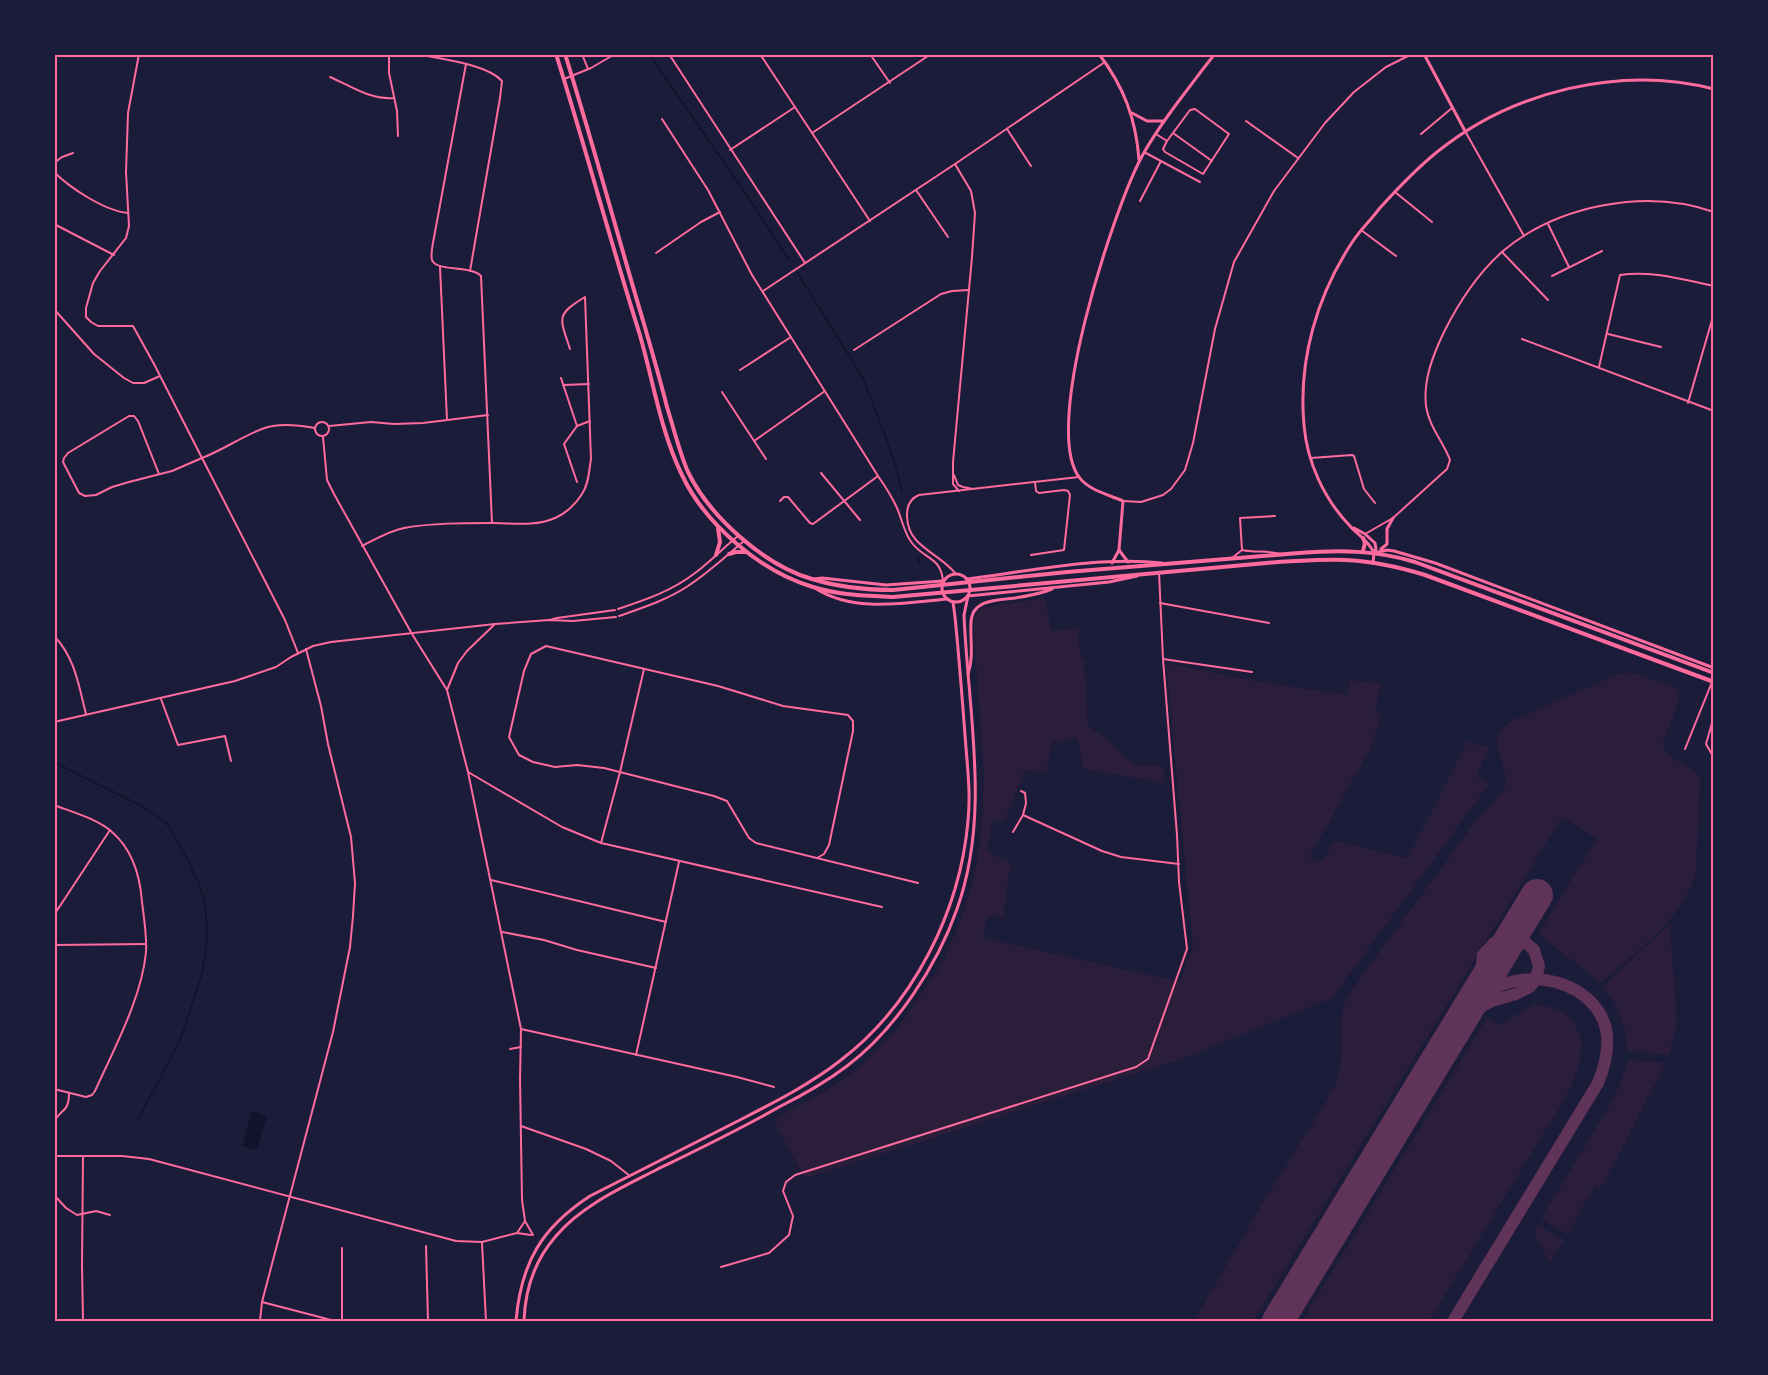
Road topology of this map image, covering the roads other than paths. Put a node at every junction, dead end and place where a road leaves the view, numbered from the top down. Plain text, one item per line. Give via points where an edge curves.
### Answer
1 (139, 54) edge
2 (389, 54) edge
3 (417, 54) edge
4 (556, 54) edge
5 (565, 54) edge
6 (582, 54) edge
7 (615, 54) edge
8 (669, 54) edge
9 (760, 54) edge
10 (870, 54) edge
11 (931, 54) edge
12 (1099, 54) edge
13 (1215, 54) edge
14 (1412, 54) edge
15 (1424, 54) edge
16 (1105, 62) junction
17 (466, 64) junction
18 (588, 69) junction
19 (572, 76) junction
20 (330, 77) dead end
21 (564, 80) junction
22 (890, 83) junction
23 (1714, 88) edge
24 (394, 98) junction
25 (795, 107) junction
26 (1452, 108) junction
27 (1131, 113) junction
28 (662, 119) dead end
29 (1164, 121) junction
30 (1246, 121) dead end
31 (1007, 129) junction
32 (1466, 131) junction
33 (812, 133) junction
34 (1173, 133) junction
35 (1156, 134) junction
36 (1421, 134) dead end
37 (398, 136) dead end
38 (1167, 141) junction
39 (730, 150) junction
40 (1144, 152) junction
41 (73, 153) dead end
42 (1298, 158) junction
43 (1139, 161) junction
44 (1161, 161) junction
45 (1212, 162) junction
46 (54, 163) edge
47 (955, 164) junction
48 (1031, 166) dead end
49 (54, 172) edge
50 (1200, 182) dead end
51 (916, 190) junction
52 (1394, 192) junction
53 (1140, 201) dead end
54 (720, 212) junction
55 (1714, 212) edge
56 (128, 213) junction
57 (870, 221) junction
58 (1432, 222) dead end
59 (54, 224) edge
60 (1548, 224) junction
61 (1361, 230) junction
62 (1524, 236) junction
63 (948, 237) dead end
64 (1602, 250) dead end
65 (1502, 252) junction
66 (656, 253) dead end
67 (114, 255) junction
68 (1396, 256) dead end
69 (805, 263) junction
70 (440, 267) junction
71 (1569, 267) junction
72 (470, 271) junction
73 (1552, 276) dead end
74 (1714, 286) edge
75 (969, 290) junction
76 (762, 291) junction
77 (1548, 300) dead end
78 (54, 309) edge
79 (1714, 313) edge
80 (1608, 334) junction
81 (790, 337) junction
82 (1522, 339) dead end
83 (1661, 347) dead end
84 (570, 349) dead end
85 (854, 350) dead end
86 (1599, 367) junction
87 (740, 370) dead end
88 (160, 376) junction
89 (561, 378) dead end
90 (589, 384) junction
91 (563, 385) junction
92 (825, 391) junction
93 (722, 392) dead end
94 (1688, 402) junction
95 (1714, 411) edge
96 (488, 415) junction
97 (447, 421) junction
98 (590, 421) junction
99 (329, 426) junction
100 (577, 426) junction
101 (315, 428) junction
102 (323, 436) junction
103 (754, 441) junction
104 (202, 458) junction
105 (1311, 458) junction
106 (766, 459) dead end
107 (954, 472) junction
108 (821, 473) dead end
109 (159, 474) junction
110 (878, 476) junction
111 (1079, 477) junction
112 (577, 482) dead end
113 (1035, 482) junction
114 (977, 489) junction
115 (959, 491) junction
116 (844, 500) junction
117 (780, 501) dead end
118 (1123, 501) junction
119 (1375, 503) dead end
120 (1275, 516) dead end
121 (1393, 518) junction
122 (860, 520) dead end
123 (492, 523) junction
124 (718, 527) junction
125 (738, 536) junction
126 (1364, 536) junction
127 (733, 540) junction
128 (744, 541) junction
129 (739, 545) junction
130 (362, 546) junction
131 (1119, 550) junction
132 (1242, 550) junction
133 (1363, 551) junction
134 (747, 552) junction
135 (1374, 553) junction
136 (729, 554) junction
137 (1281, 554) junction
138 (716, 555) junction
139 (1031, 555) dead end
140 (1231, 558) junction
141 (1112, 562) junction
142 (1128, 562) junction
143 (1373, 563) junction
144 (1169, 564) junction
145 (1159, 572) junction
146 (1149, 573) junction
147 (956, 574) junction
148 (812, 579) junction
149 (967, 579) junction
150 (944, 581) junction
151 (813, 587) junction
152 (1056, 587) junction
153 (968, 596) junction
154 (947, 599) junction
155 (953, 602) junction
156 (1160, 603) junction
157 (549, 620) junction
158 (1269, 623) dead end
159 (495, 624) junction
160 (412, 634) junction
161 (54, 636) edge
162 (306, 649) junction
163 (298, 653) junction
164 (1163, 659) junction
165 (1714, 668) edge
166 (644, 669) junction
167 (1252, 672) dead end
168 (1714, 673) edge
169 (968, 675) junction
170 (1713, 682) edge
171 (447, 690) junction
172 (160, 698) junction
173 (86, 714) junction
174 (1714, 716) edge
175 (54, 722) edge
176 (1685, 749) dead end
177 (1714, 759) edge
178 (231, 761) dead end
179 (468, 772) junction
180 (620, 772) junction
181 (1022, 791) dead end
182 (54, 805) edge
183 (1023, 814) junction
184 (110, 830) junction
185 (1013, 832) dead end
186 (600, 843) junction
187 (817, 858) junction
188 (679, 861) junction
189 (1179, 864) junction
190 (491, 880) junction
191 (918, 883) dead end
192 (882, 907) dead end
193 (54, 915) edge
194 (666, 922) junction
195 (502, 932) junction
196 (146, 944) junction
197 (54, 945) edge
198 (656, 968) junction
199 (521, 1029) junction
200 (521, 1047) junction
201 (510, 1049) dead end
202 (636, 1055) junction
203 (774, 1087) dead end
204 (54, 1089) edge
205 (69, 1093) junction
206 (54, 1122) edge
207 (521, 1126) junction
208 (54, 1156) edge
209 (84, 1156) junction
210 (630, 1176) junction
211 (54, 1195) edge
212 (290, 1196) junction
213 (82, 1215) junction
214 (110, 1215) dead end
215 (525, 1221) junction
216 (517, 1233) junction
217 (482, 1242) junction
218 (426, 1246) dead end
219 (342, 1248) dead end
220 (721, 1267) dead end
221 (262, 1302) junction
222 (83, 1321) edge
223 (260, 1321) edge
224 (335, 1321) edge
225 (342, 1321) edge
226 (428, 1321) edge
227 (486, 1321) edge
228 (516, 1321) edge
229 (524, 1321) edge

1 - 56 street via 128,113
2 - 24 street
3 - 17 street
4 - 21 main road
5 - 19 main road
6 - 18 street
7 - 18 street
8 - 39 street
9 - 25 street
10 - 22 street
11 - 22 street
12 - 16 main road
13 - 29 main road
14 - 42 street via 1386,67 1354,92
15 - 26 main road
16 - 27 main road
16 - 31 street
17 - 70 street via 432,251 432,260
17 - 72 street via 502,81
18 - 19 street
19 - 21 street
19 - 125 main road via 678,445 704,497
20 - 24 street via 379,98
21 - 124 main road via 671,449 682,476
22 - 33 street
23 - 32 main road via 1650,79 1610,81 1526,101
24 - 37 street
25 - 33 street
25 - 39 street
26 - 32 main road
26 - 36 street
27 - 29 main road via 1148,121
27 - 43 main road
28 - 54 street
29 - 35 main road
30 - 42 street
31 - 47 street
31 - 48 street
32 - 52 main road
32 - 62 street
33 - 57 street
34 - 38 street
34 - 45 street
34 - 45 street via 1190,110 1195,109 1228,132
35 - 38 street
35 - 40 main road
38 - 45 street via 1164,150 1202,174
39 - 69 street
40 - 43 main road
40 - 44 street
41 - 46 street
42 - 118 street via 1274,191 1234,262 1215,329 1185,470 1163,495 1141,502
43 - 111 main road via 1104,254 1076,368 1068,430 1072,463
44 - 50 street
44 - 53 street
47 - 51 street
47 - 75 street via 974,202
49 - 56 street via 102,205
51 - 57 street
51 - 63 street
52 - 58 street
52 - 61 main road
54 - 66 street
54 - 76 street
55 - 60 street via 1672,201 1647,200 1588,209
56 - 67 street via 126,238
57 - 69 street
59 - 67 street
60 - 62 street
60 - 71 street
61 - 68 street
61 - 105 main road via 1342,258 1309,340 1303,399
62 - 65 street
64 - 71 street
65 - 77 street
65 - 121 street via 1462,299 1431,359 1426,407 1449,465
67 - 88 street via 93,283 86,317 98,326 133,326
69 - 76 street
70 - 72 street
70 - 97 street
71 - 73 street
72 - 96 street via 481,276
74 - 80 street via 1653,275 1620,275
75 - 85 street via 941,294
75 - 107 street
76 - 81 street
78 - 88 street via 94,354 124,378 144,383
79 - 94 street
80 - 83 street
80 - 86 street
81 - 87 street
81 - 92 street
82 - 86 street
84 - 90 street via 562,318 564,312 585,297
86 - 94 street
88 - 104 street
89 - 91 street
90 - 91 street
90 - 98 street
91 - 100 street
92 - 103 street
92 - 110 street
93 - 103 street
94 - 95 street
96 - 97 street
96 - 123 street
97 - 99 street
98 - 100 street
98 - 123 street via 588,480 574,505 542,522
99 - 101 street via 321,422
99 - 102 street
100 - 112 street via 564,444
101 - 102 street
101 - 104 street via 263,428
102 - 130 street via 327,480
103 - 106 street
104 - 109 street
104 - 163 street
105 - 119 street via 1354,456 1364,489
105 - 126 main road via 1327,497 1350,526
107 - 114 street via 958,485
107 - 115 street via 953,484
108 - 116 street
109 - 109 street via 85,496 79,493 63,462 68,453 134,416
110 - 116 street
110 - 150 street via 895,503 910,541 938,564
111 - 113 street
111 - 118 main road
113 - 114 street
113 - 139 street via 1039,494 1064,490 1070,495 1064,550
114 - 115 street
115 - 147 street via 919,495 911,500 907,511 914,538
116 - 117 street via 813,524 788,497
116 - 122 street
118 - 131 main road
120 - 132 street via 1240,518
121 - 126 street
121 - 135 main road via 1387,529 1387,544
123 - 130 street via 405,528 390,531
124 - 127 main road
124 - 138 main road via 720,542
125 - 127 street
125 - 128 main road
126 - 133 main road
126 - 135 main road
127 - 129 main road
127 - 138 street
128 - 129 street
128 - 148 main road
129 - 134 main road
129 - 136 street
130 - 160 street
131 - 141 main road
131 - 142 main road
132 - 137 street
132 - 140 street
133 - 135 main road
133 - 137 main road
134 - 136 main road
134 - 151 main road
135 - 143 main road
135 - 165 main road via 1394,551 1435,563
135 - 168 main road via 1414,562
136 - 157 street via 686,587 647,607 617,617
137 - 140 main road
138 - 157 street via 695,573 656,596 617,609
140 - 144 main road
141 - 142 main road
141 - 149 main road
142 - 144 main road
143 - 145 main road via 1330,560
143 - 170 main road via 1425,575
144 - 148 main road via 893,590 863,589
145 - 146 main road
145 - 156 street
146 - 151 main road via 893,597
146 - 152 main road
147 - 149 main road
147 - 150 main road
148 - 150 main road via 886,585
149 - 153 main road
150 - 154 main road via 942,591
151 - 154 main road via 834,598 879,604
152 - 153 main road
152 - 169 main road via 989,601 977,608 971,620 972,659
153 - 155 main road
153 - 169 main road via 964,615
154 - 155 main road
155 - 210 main road via 968,765 968,821 952,900 924,962 873,1031 840,1061 764,1107
156 - 158 street
156 - 164 street
157 - 159 street
159 - 160 street
159 - 171 street via 467,651
160 - 162 street via 331,642
160 - 171 street
161 - 173 street via 77,675
162 - 163 street
162 - 212 street via 351,837 355,883 351,940 339,1005
163 - 172 street via 259,674
164 - 167 street
164 - 189 street
166 - 180 street
166 - 180 street via 546,646 531,654 514,711 509,737 519,755 555,767 577,765
166 - 187 street via 783,706 850,717 854,731 828,845
169 - 229 main road via 977,790 972,849 945,939 908,1000 859,1057 829,1078 582,1212 556,1235 537,1264
170 - 176 street
171 - 179 street
172 - 173 street
172 - 178 street via 178,745 225,736
173 - 175 street
174 - 177 street via 1706,744
179 - 186 street via 562,827
179 - 190 street
180 - 186 street
180 - 187 street via 727,801 756,843
181 - 183 street via 1027,799
182 - 184 street
183 - 185 street
183 - 189 street via 1102,851
184 - 193 street
184 - 196 street via 132,856 136,868
186 - 188 street
187 - 191 street
188 - 192 street
188 - 194 street
189 - 220 street via 1187,949 1148,1059 1136,1067 795,1175 783,1191 793,1216 789,1235 769,1253
190 - 194 street
190 - 195 street
194 - 198 street
195 - 198 street
195 - 199 street
196 - 197 street
196 - 205 street via 132,1008 95,1090 89,1097
198 - 202 street
199 - 200 street
199 - 202 street
200 - 201 street
200 - 207 street
202 - 203 street
204 - 205 street
205 - 206 street via 68,1105
207 - 210 street via 586,1149
207 - 215 street
208 - 209 street
209 - 212 street via 149,1159
209 - 213 street
210 - 228 main road via 570,1209 542,1240 524,1274
211 - 213 street via 72,1213
212 - 217 street via 444,1239
212 - 221 street
213 - 214 street via 96,1211
213 - 222 street
215 - 216 street
215 - 216 street via 533,1235
216 - 217 street
217 - 227 street
218 - 226 street
219 - 225 street
221 - 223 street
221 - 224 street

